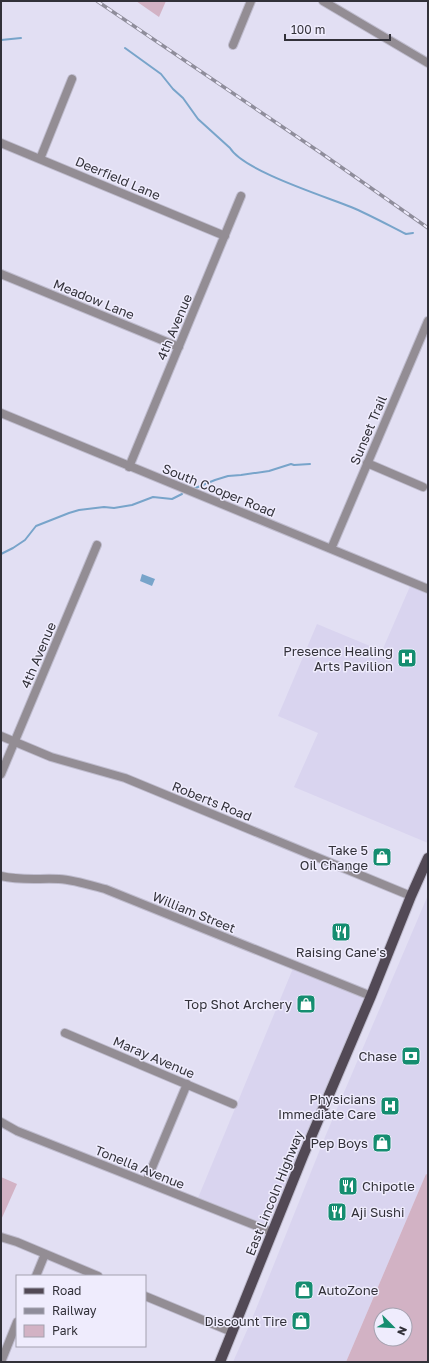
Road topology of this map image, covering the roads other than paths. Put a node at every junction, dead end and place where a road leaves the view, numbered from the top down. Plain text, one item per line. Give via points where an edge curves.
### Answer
1 (251, 1) edge
2 (323, 1) edge
3 (233, 45) dead end
4 (428, 63) edge
5 (72, 80) dead end
6 (1, 143) edge
7 (40, 159) junction
8 (241, 196) dead end
9 (225, 236) junction
10 (1, 274) edge
11 (427, 325) edge
12 (179, 347) junction
13 (1, 413) edge
14 (368, 463) junction
15 (129, 467) junction
16 (424, 487) dead end
17 (97, 545) dead end
18 (331, 549) junction
19 (428, 589) edge
20 (1, 736) edge
21 (15, 741) junction
22 (1, 774) edge
23 (428, 858) edge
24 (1, 876) edge
25 (411, 896) junction
26 (371, 996) junction
27 (65, 1033) dead end
28 (187, 1084) junction
29 (233, 1104) dead end
30 (1, 1122) edge
31 (146, 1182) junction
32 (272, 1232) junction
33 (1, 1237) edge
34 (45, 1254) junction
35 (36, 1275) edge
36 (96, 1275) edge
37 (146, 1296) edge
38 (16, 1324) edge
39 (232, 1332) junction
40 (1, 1362) edge
41 (220, 1362) edge

1 - 3 street
2 - 4 street
5 - 7 street
6 - 7 street, Deerfield Lane
7 - 9 street, Deerfield Lane
8 - 9 street, 4th Avenue
9 - 12 street, 4th Avenue
10 - 12 street, Meadow Lane
11 - 14 street, Sunset Trail
12 - 15 street, 4th Avenue
13 - 15 street, South Cooper Road
14 - 16 street
14 - 18 street, Sunset Trail
15 - 18 street, South Cooper Road
17 - 21 street, 4th Avenue
18 - 19 street, South Cooper Road
20 - 21 street, Roberts Road
21 - 22 street, 4th Avenue
21 - 25 street, Roberts Road via 51,757 125,778
23 - 25 main road, East Lincoln Highway
24 - 26 street, William Street via 34,880 60,879 105,889
25 - 26 main road, East Lincoln Highway
26 - 32 main road, East Lincoln Highway
27 - 28 street, Maray Avenue
28 - 29 street, Maray Avenue
28 - 31 street
30 - 31 street, Tonella Avenue via 17,1131
31 - 32 street, Tonella Avenue
32 - 39 main road, East Lincoln Highway
33 - 34 street
34 - 35 street
34 - 36 street
37 - 39 street
38 - 40 street
39 - 41 main road, East Lincoln Highway

